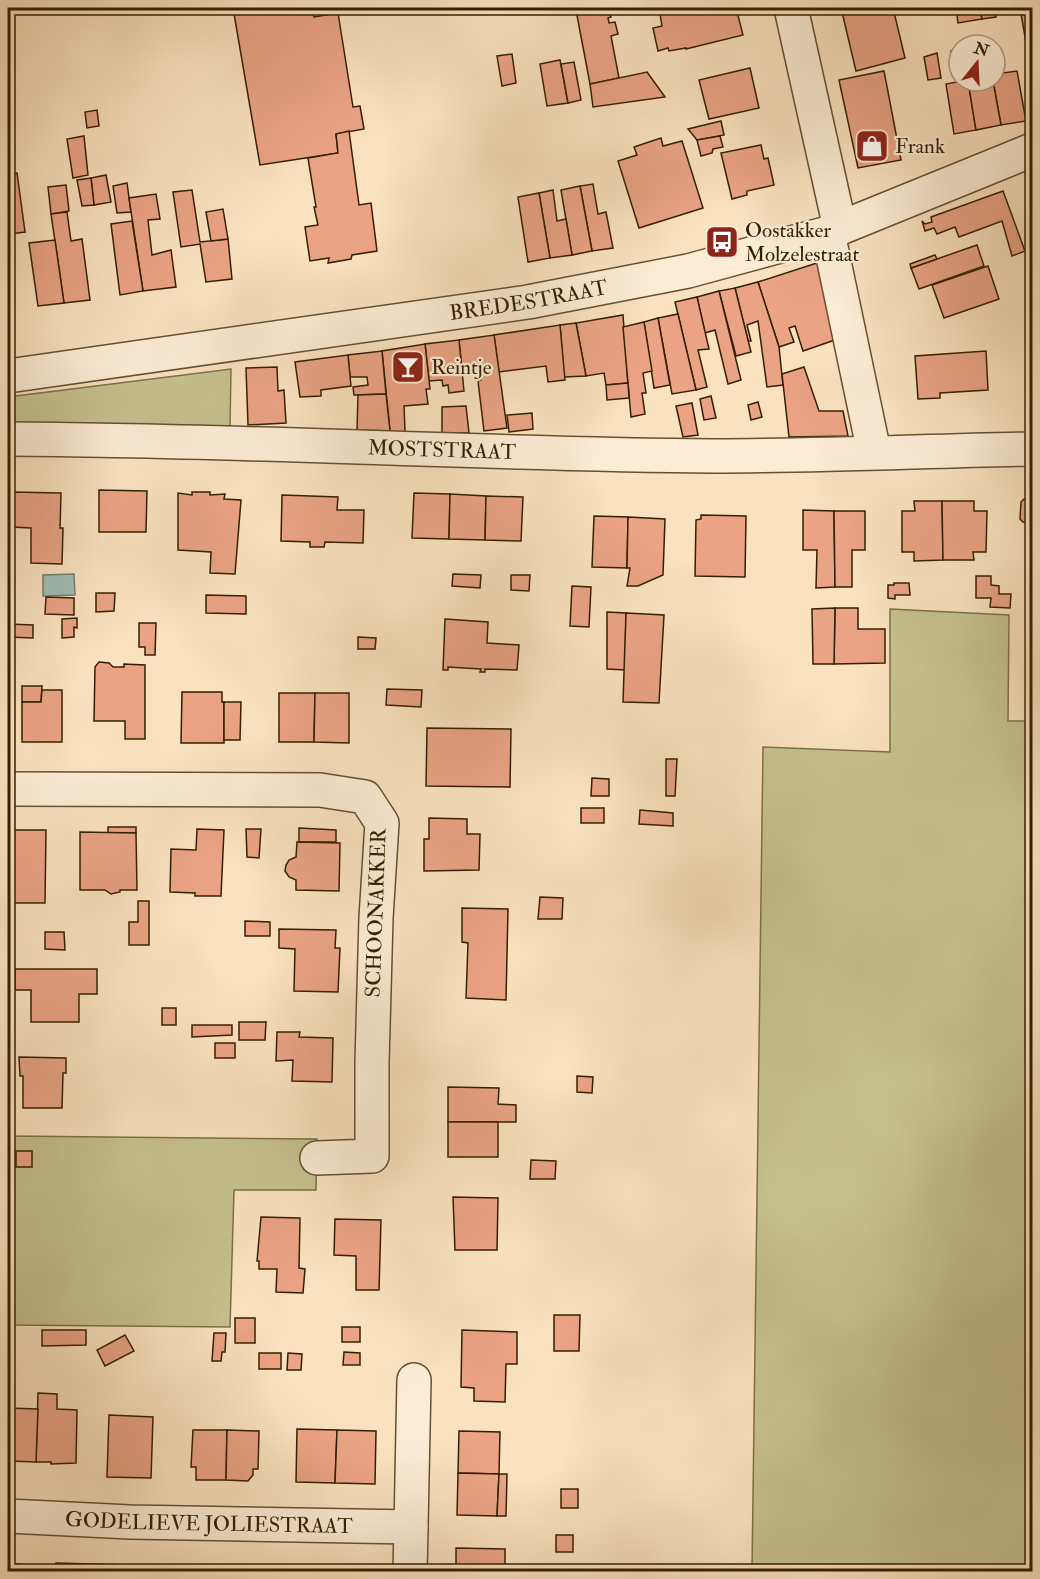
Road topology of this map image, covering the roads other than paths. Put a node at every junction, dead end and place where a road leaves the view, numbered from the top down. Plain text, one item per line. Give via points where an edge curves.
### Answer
1 (791, 8) edge
2 (1032, 150) edge
3 (834, 230) junction
4 (8, 376) edge
5 (8, 439) edge
6 (1032, 449) edge
7 (874, 452) junction
8 (8, 789) edge
9 (317, 1158) dead end
10 (414, 1380) dead end
11 (8, 1516) edge
12 (411, 1527) junction
13 (410, 1572) edge

1 - 3 street
2 - 3 street, BREDESTRAAT
3 - 4 street, BREDESTRAAT via 688,272 528,302
3 - 7 street
5 - 7 street, MOSTSTRAAT via 715,456
6 - 7 street, MOSTSTRAAT
8 - 9 street, SCHOONAKKER via 320,790 365,797 382,822 376,918 372,1156
10 - 12 street
11 - 12 street, GODELIEVE JOLIESTRAAT
12 - 13 street

